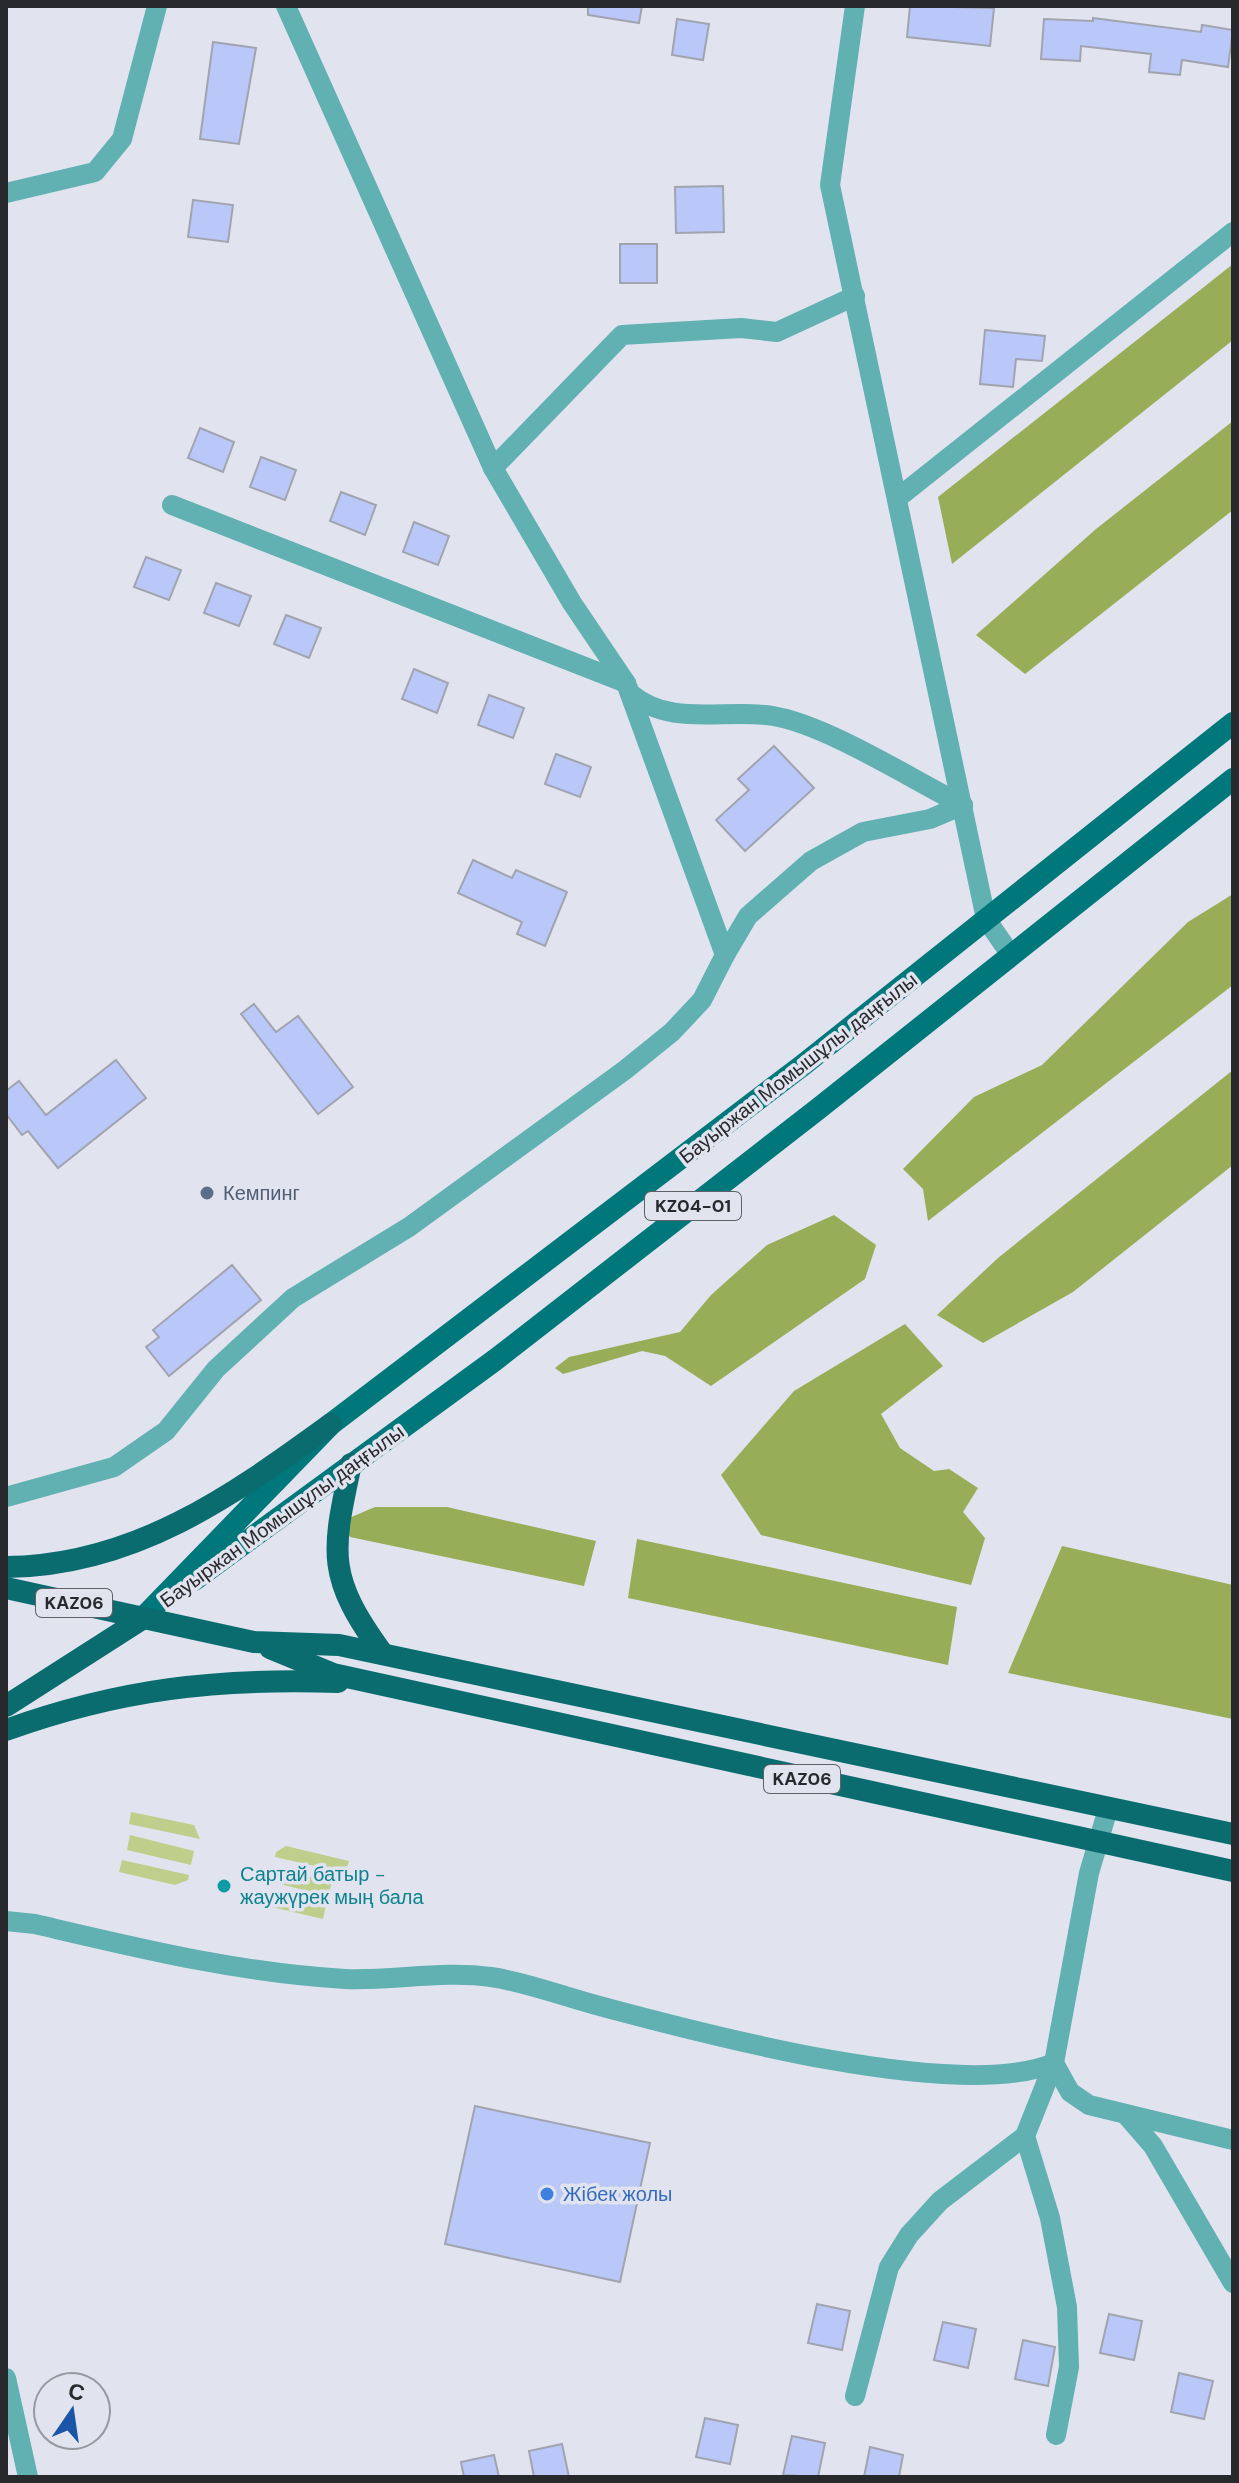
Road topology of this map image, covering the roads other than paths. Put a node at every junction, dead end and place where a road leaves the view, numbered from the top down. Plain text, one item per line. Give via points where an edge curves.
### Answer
1 (157, 6) edge
2 (286, 6) edge
3 (855, 6) edge
4 (6, 193) edge
5 (1233, 232) edge
6 (855, 296) junction
7 (493, 468) junction
8 (899, 497) junction
9 (172, 505) dead end
10 (628, 688) junction
11 (1233, 723) edge
12 (1233, 779) edge
13 (963, 805) junction
14 (986, 919) junction
15 (725, 955) junction
16 (1011, 955) junction
17 (331, 1424) junction
18 (351, 1464) junction
19 (6, 1497) edge
20 (6, 1567) edge
21 (6, 1588) edge
22 (142, 1619) junction
23 (254, 1642) junction
24 (383, 1654) junction
25 (371, 1683) junction
26 (6, 1706) edge
27 (6, 1730) edge
28 (1108, 1809) junction
29 (1233, 1834) edge
30 (1098, 1844) junction
31 (1233, 1871) edge
32 (6, 1921) edge
33 (1054, 2063) junction
34 (1127, 2116) junction
35 (1025, 2136) junction
36 (1233, 2140) edge
37 (1233, 2283) edge
38 (6, 2378) edge
39 (855, 2396) dead end
40 (1056, 2435) dead end
41 (28, 2477) edge

1 - 4 street via 122,139 95,172
2 - 7 street
3 - 6 street via 830,185
5 - 8 street
6 - 7 street via 777,332 741,328 622,335
6 - 8 street
7 - 10 street
8 - 13 street
9 - 10 street
10 - 13 street via 646,707 673,714 772,716 806,724
10 - 15 street
11 - 14 main road, Бауыржан Момышұлы даңғылы / KZ04-01
12 - 16 main road, Бауыржан Момышұлы даңғылы / KZ04-01
13 - 14 street
13 - 15 street via 930,819 863,832 811,861 748,916
14 - 16 street
14 - 17 main road, Бауыржан Момышұлы даңғылы / KZ04-01
15 - 19 street via 702,1000 672,1032 409,1227 293,1298 216,1369 166,1431 114,1467
16 - 18 main road, Бауыржан Момышұлы даңғылы / KZ04-01 via 495,1360
17 - 20 highway, KZ04-01 via 222,1500 156,1535 71,1559
17 - 22 main road, Бауыржан Момышұлы даңғылы / KZ04-01
18 - 22 main road, Бауыржан Момышұлы даңғылы / KZ04-01
18 - 24 highway via 335,1557 348,1603
21 - 22 highway, KАZ06
22 - 23 highway, KАZ06
22 - 26 highway
23 - 24 highway, KАZ06 via 339,1645
23 - 25 highway, KАZ06 via 333,1674
24 - 28 highway, KАZ06
25 - 27 highway via 229,1681 160,1688
25 - 30 highway, KАZ06
28 - 29 highway, KАZ06
28 - 30 street
30 - 31 highway, KАZ06
30 - 33 street
32 - 33 street via 209,1964 347,1979 490,1977 676,2026 919,2072 1008,2076
33 - 34 street via 1070,2092 1089,2105
33 - 35 street
34 - 36 street
34 - 37 street via 1153,2146
35 - 39 street via 940,2201 909,2235 889,2267
35 - 40 street via 1050,2218 1067,2307 1069,2367
38 - 41 street

